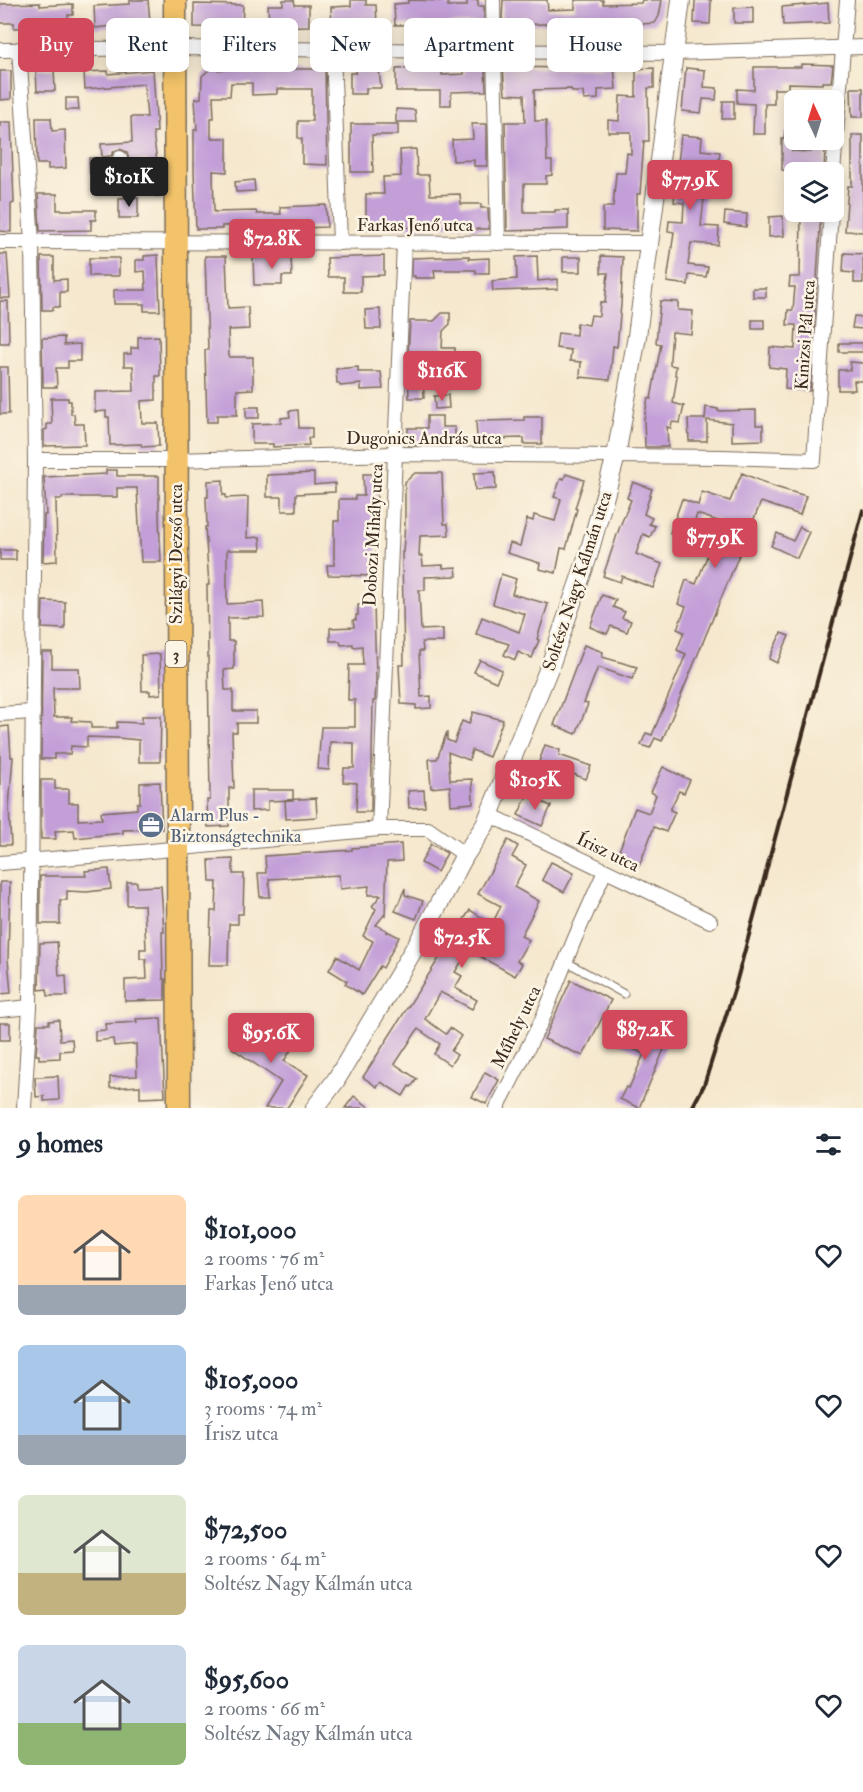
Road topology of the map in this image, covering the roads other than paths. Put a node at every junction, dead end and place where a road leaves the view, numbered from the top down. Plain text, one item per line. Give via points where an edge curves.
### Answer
1 (175, 0) edge
2 (492, 0) edge
3 (681, 0) edge
4 (847, 0) edge
5 (175, 18) edge
6 (492, 18) edge
7 (863, 47) edge
8 (189, 48) edge
9 (843, 48) junction
10 (18, 49) edge
11 (0, 50) edge
12 (310, 50) edge
13 (535, 51) edge
14 (674, 53) junction
15 (21, 72) edge
16 (174, 72) edge
17 (334, 72) edge
18 (494, 72) edge
19 (120, 158) dead end
20 (834, 162) edge
21 (157, 189) dead end
22 (830, 222) edge
23 (0, 242) edge
24 (32, 242) junction
25 (176, 243) junction
26 (340, 243) junction
27 (404, 243) junction
28 (498, 243) junction
29 (649, 243) junction
30 (395, 454) junction
31 (616, 456) junction
32 (35, 460) junction
33 (176, 460) junction
34 (814, 460) joint
35 (33, 712) junction
36 (0, 714) edge
37 (490, 815) junction
38 (379, 829) junction
39 (178, 848) junction
40 (465, 855) junction
41 (33, 860) junction
42 (0, 862) edge
43 (605, 871) junction
44 (710, 921) dead end
45 (565, 961) junction
46 (624, 994) dead end
47 (30, 1007) junction
48 (0, 1010) edge
49 (24, 1108) edge
50 (178, 1108) edge
51 (315, 1108) edge
52 (497, 1108) edge

1 - 5 main road, Szilágyi Dezső utca / 3
2 - 6 street
3 - 14 street, Soltész Nagy Kálmán utca
4 - 9 street
7 - 9 street
8 - 12 street
9 - 14 street
9 - 20 street
10 - 11 street
13 - 14 street
14 - 29 street, Soltész Nagy Kálmán utca
15 - 24 street
16 - 25 main road, Szilágyi Dezső utca / 3
17 - 26 street
18 - 28 street
19 - 21 street via 121,171 149,171
22 - 34 street, Kinizsi Pál utca
23 - 24 street, Farkas Jenő utca
24 - 25 street, Farkas Jenő utca
24 - 32 street
25 - 26 street, Farkas Jenő utca
25 - 33 main road, Szilágyi Dezső utca / 3
26 - 27 street, Farkas Jenő utca
27 - 28 street, Farkas Jenő utca
27 - 30 street, Dobozi Mihály utca
28 - 29 street, Farkas Jenő utca
29 - 31 street, Soltész Nagy Kálmán utca
30 - 31 street, Dugonics András utca
30 - 33 street, Dugonics András utca
30 - 38 street, Dobozi Mihály utca
31 - 34 street, Dugonics András utca
31 - 37 street, Soltész Nagy Kálmán utca via 570,610
32 - 33 street, Dugonics András utca
32 - 35 street
33 - 39 main road, Szilágyi Dezső utca / 3
35 - 36 street
35 - 41 street
37 - 40 street, Soltész Nagy Kálmán utca
37 - 43 street, Írisz utca
38 - 39 street
38 - 40 street via 428,829
39 - 41 street
39 - 50 main road, Szilágyi Dezső utca / 3
40 - 51 street, Soltész Nagy Kálmán utca via 420,939 336,1080
41 - 42 street
41 - 47 street
43 - 44 street, Írisz utca
43 - 45 street, Műhely utca
45 - 46 lane
45 - 52 street, Műhely utca via 542,1020
47 - 48 street
47 - 49 street

